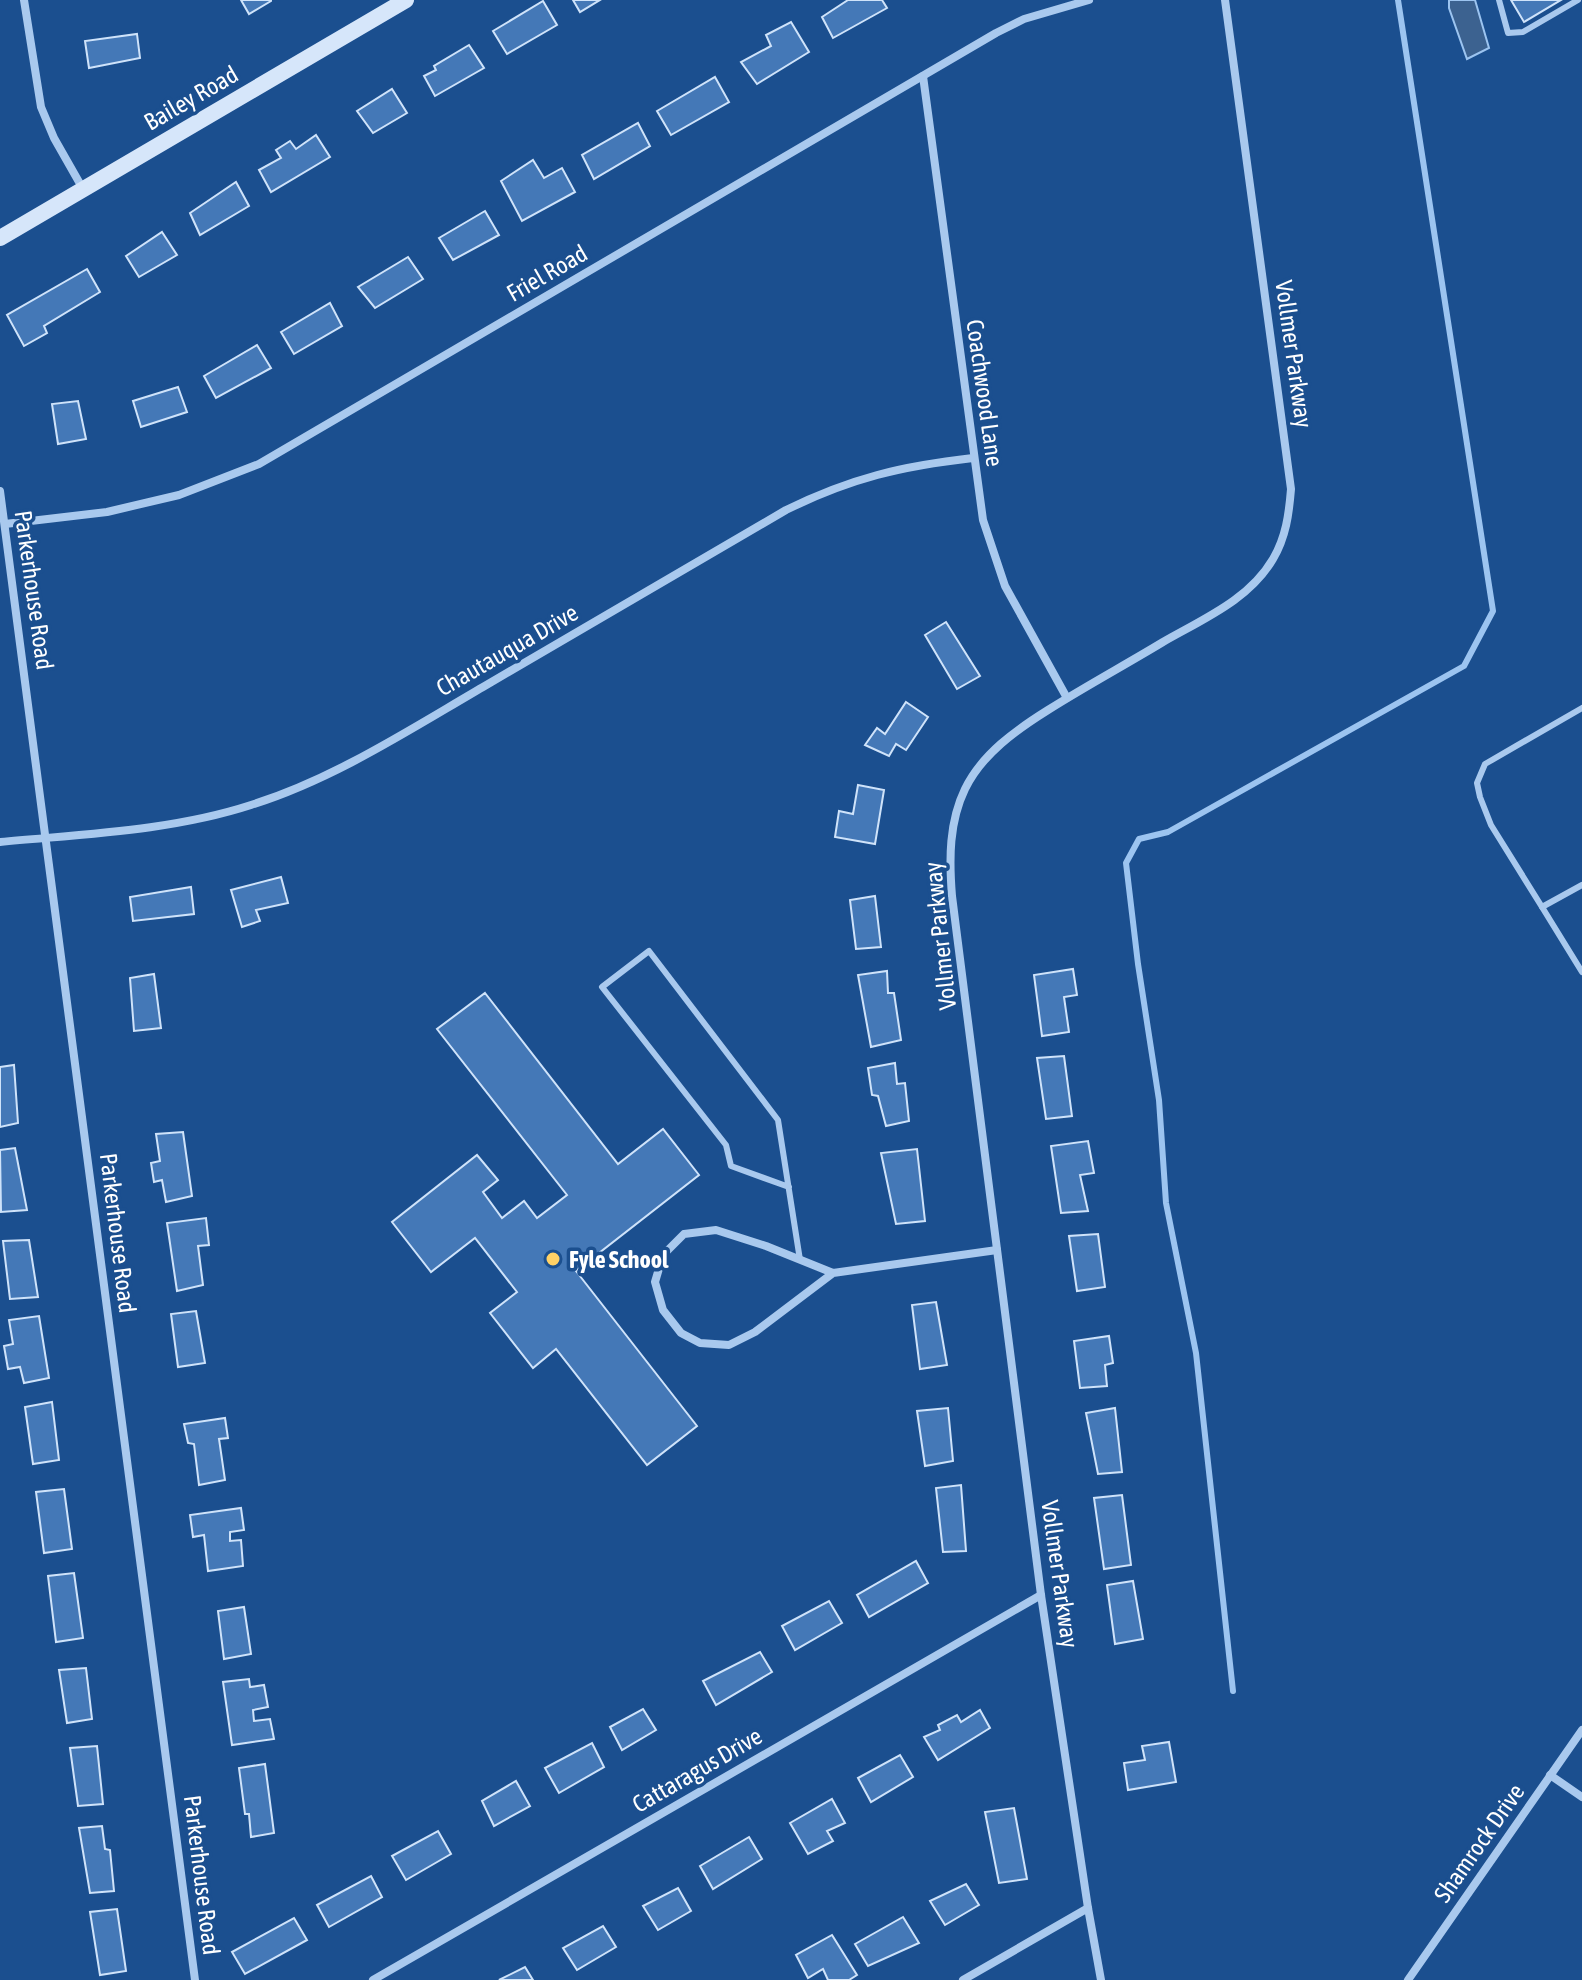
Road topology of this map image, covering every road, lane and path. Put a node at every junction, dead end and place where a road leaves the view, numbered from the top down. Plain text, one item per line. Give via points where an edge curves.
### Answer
1 (24, 0) edge
2 (406, 0) edge
3 (1089, 0) edge
4 (1225, 0) edge
5 (1499, 0) edge
6 (1578, 0) edge
7 (923, 76) junction
8 (83, 189) junction
9 (0, 238) edge
10 (973, 458) junction
11 (0, 491) edge
12 (5, 524) junction
13 (1067, 698) junction
14 (1582, 708) edge
15 (47, 837) junction
16 (0, 842) edge
17 (1582, 885) edge
18 (1542, 907) junction
19 (1582, 972) edge
20 (789, 1187) junction
21 (997, 1250) junction
22 (800, 1260) junction
23 (833, 1273) junction
24 (1041, 1595) junction
25 (1582, 1730) edge
26 (1550, 1775) junction
27 (1582, 1797) edge
28 (1088, 1908) junction
29 (195, 1980) edge
30 (373, 1980) edge
31 (963, 1980) edge
32 (1101, 1980) edge
33 (1408, 1980) edge

1 - 8 street via 41,107
2 - 8 street, Bailey Road
3 - 7 street, Friel Road via 1024,19
4 - 13 street, Vollmer Parkway via 1287,456 1289,517 1271,561 1236,600
5 - 6 lane via 1508,33 1523,32
7 - 10 street, Coachwood Lane
7 - 12 street, Friel Road via 259,464 179,495 107,512
8 - 9 street, Bailey Road
10 - 13 street, Coachwood Lane via 983,520 1005,586
10 - 15 street, Chautauqua Drive via 875,473 816,495 389,741 281,795 185,822
11 - 12 street, Parkerhouse Road
12 - 15 street, Parkerhouse Road
13 - 21 street, Vollmer Parkway via 1001,743 980,765 966,788 951,840 952,896
14 - 18 lane via 1485,764 1477,783 1491,825
15 - 16 street, Chautauqua Drive
15 - 29 street, Parkerhouse Road
17 - 18 lane
18 - 19 lane
20 - 20 lane via 731,1166 726,1145 602,987 649,951 778,1120
20 - 22 lane
21 - 23 street
21 - 24 street, Vollmer Parkway
22 - 23 street
22 - 23 street via 716,1230 684,1234 663,1255 655,1282 663,1310 681,1333 700,1343 729,1345 755,1332
24 - 28 street, Vollmer Parkway
24 - 30 street, Cattaragus Drive
25 - 26 street, Shamrock Drive
26 - 27 street
26 - 33 street, Shamrock Drive
28 - 31 street
28 - 32 street, Vollmer Parkway

